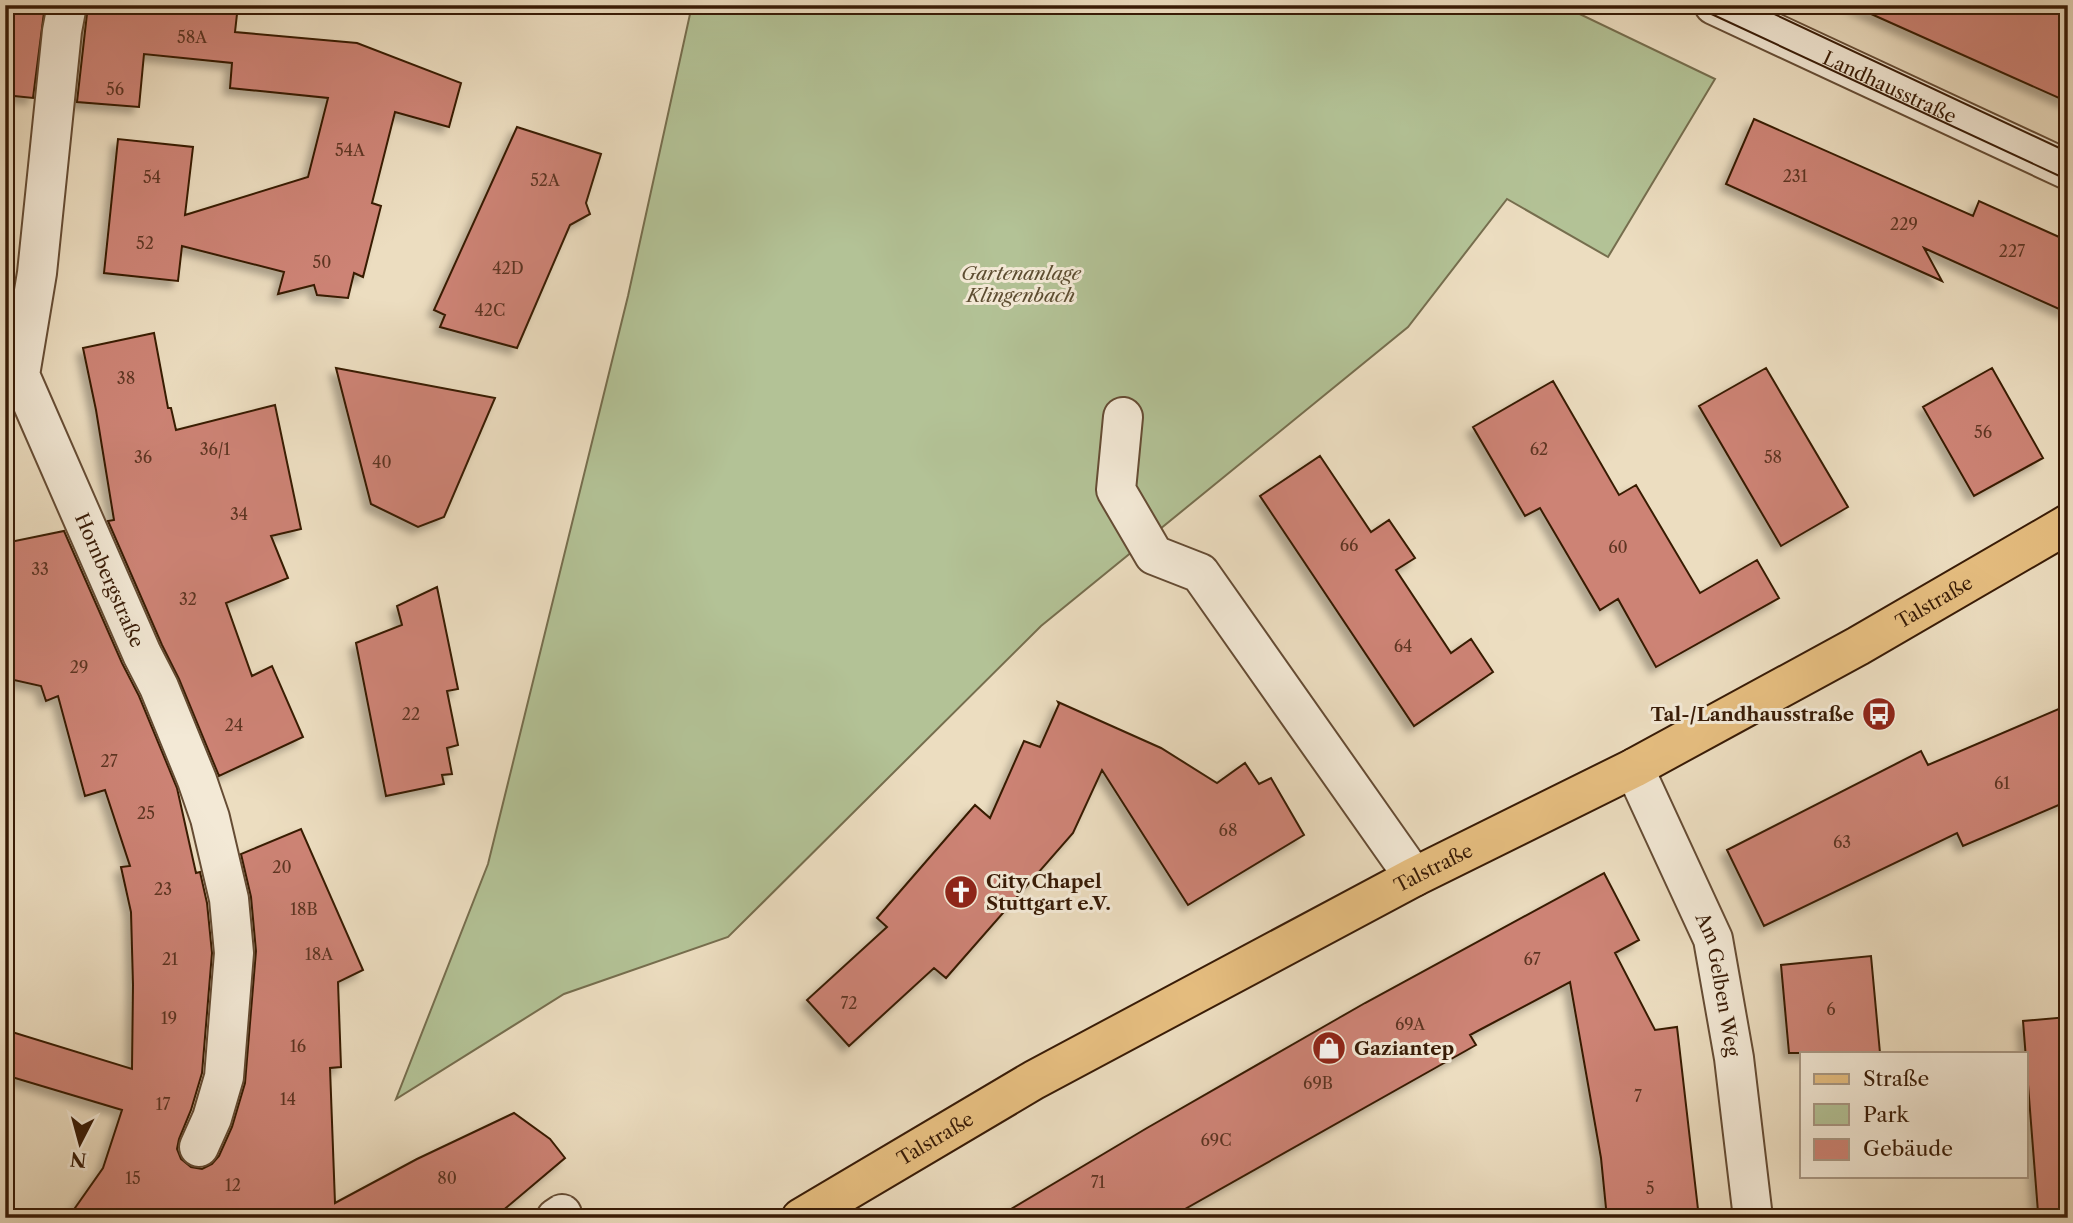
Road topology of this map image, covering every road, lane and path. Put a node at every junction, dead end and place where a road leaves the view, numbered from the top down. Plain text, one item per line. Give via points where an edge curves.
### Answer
1 (67, 5) edge
2 (1714, 5) edge
3 (2068, 170) edge
4 (10, 373) edge
5 (1123, 417) dead end
6 (2068, 524) edge
7 (1634, 768) junction
8 (1414, 877) junction
9 (200, 1147) dead end
10 (801, 1218) edge
11 (1753, 1218) edge

1 - 4 street, Hornbergstraße via 37,272
2 - 3 street, Landhausstraße
4 - 9 street, Hornbergstraße via 159,687 210,818 229,899 233,967 224,1077
5 - 8 street via 1116,490 1154,555 1200,573
6 - 7 main road, Talstraße
7 - 8 main road, Talstraße
7 - 11 street, Am Gelben Weg via 1713,939 1734,1058
8 - 10 main road, Talstraße via 1034,1080

